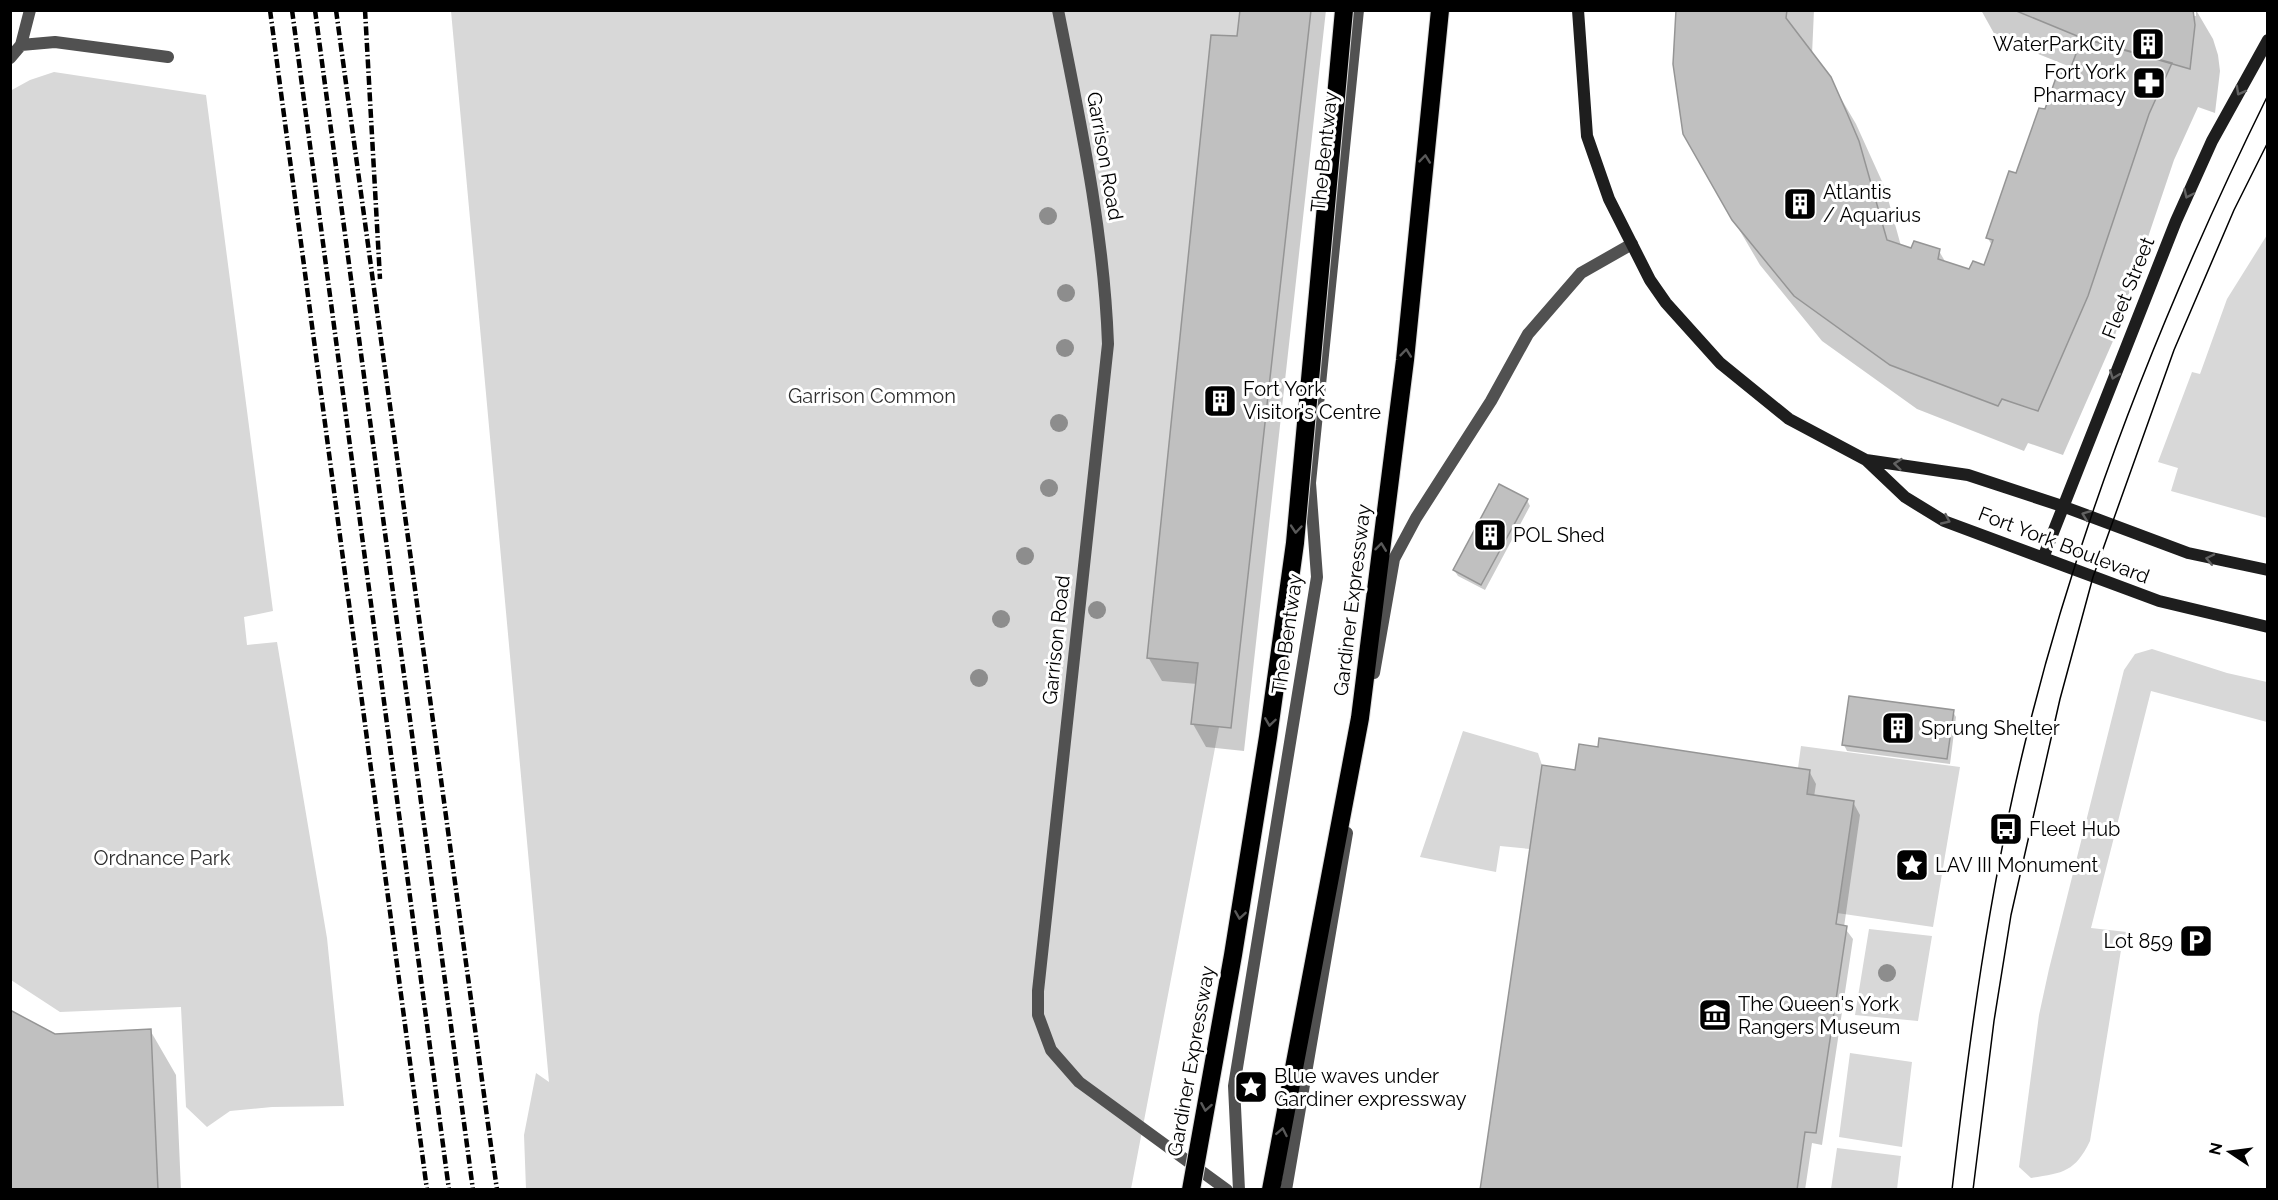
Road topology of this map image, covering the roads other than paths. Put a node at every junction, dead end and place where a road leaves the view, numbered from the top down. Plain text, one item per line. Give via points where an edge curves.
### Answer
1 (30, 10) edge
2 (1058, 10) edge
3 (1344, 10) edge
4 (1358, 10) edge
5 (1440, 10) edge
6 (1578, 10) edge
7 (2268, 40) edge
8 (21, 45) junction
9 (168, 57) dead end
10 (10, 58) edge
11 (1632, 244) junction
12 (1866, 460) junction
13 (2062, 506) junction
14 (2043, 558) junction
15 (2268, 570) edge
16 (2268, 627) edge
17 (1191, 1190) edge
18 (1227, 1190) edge
19 (1239, 1190) edge
20 (1271, 1190) edge
21 (1286, 1190) edge

1 - 8 street
2 - 18 street, Garrison Road via 1104,266 1108,344 1038,1015 1052,1050 1079,1082
3 -> 17 highway, Gardiner Expressway, bridge via 1295,543 1233,955
4 - 19 street, The Bentway via 1310,483 1317,577 1234,1086
20 -> 5 highway, Gardiner Expressway via 1360,718 1405,360
6 - 11 street, Fort York Boulevard via 1587,136 1609,199
7 -> 13 street, Fleet Street via 2212,141 2176,220
8 - 9 street via 55,42
8 - 10 street
11 - 12 street, Fort York Boulevard via 1666,303 1720,363 1789,419
11 - 21 street via 1581,273 1528,334 1394,560
13 -> 12 street, Fort York Boulevard via 1968,476
12 -> 14 street, Fort York Boulevard via 1905,497 1944,521
13 - 14 street, Fleet Street
15 -> 13 street, Fort York Boulevard via 2205,559
14 - 16 street, Fort York Boulevard via 2159,601

